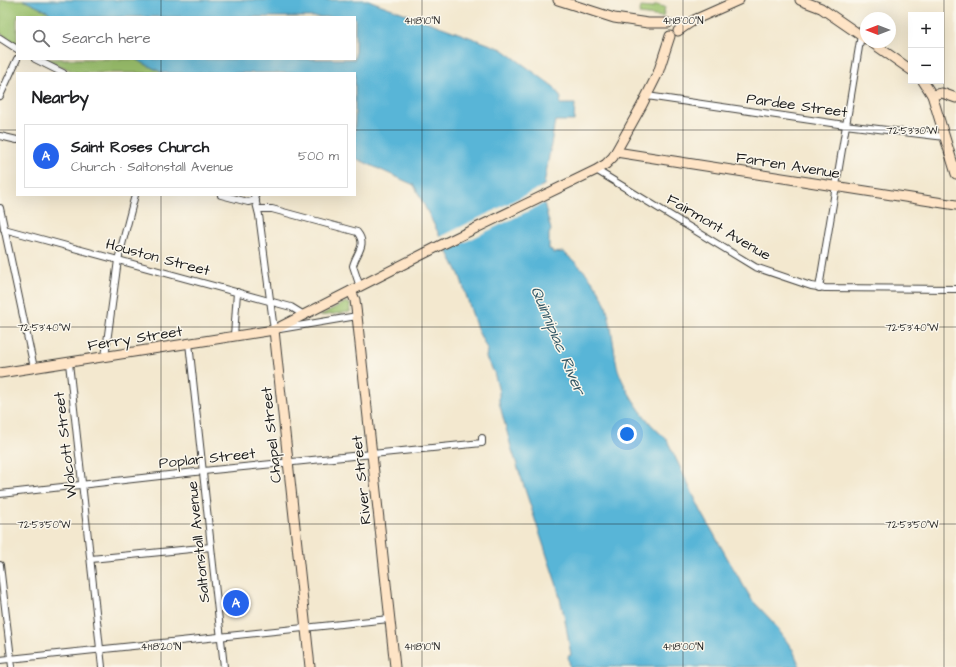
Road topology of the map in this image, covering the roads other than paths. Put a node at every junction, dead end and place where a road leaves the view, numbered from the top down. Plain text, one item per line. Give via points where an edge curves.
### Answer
1 (558, 0) edge
2 (739, 0) edge
3 (800, 0) edge
4 (815, 2) edge
5 (671, 29) junction
6 (860, 35) edge
7 (0, 38) edge
8 (16, 48) edge
9 (861, 48) edge
10 (880, 48) edge
11 (17, 60) edge
12 (37, 60) edge
13 (908, 68) edge
14 (61, 72) edge
15 (925, 84) edge
16 (932, 95) junction
17 (0, 96) edge
18 (647, 96) junction
19 (956, 98) edge
20 (845, 125) junction
21 (0, 136) edge
22 (945, 137) junction
23 (16, 140) edge
24 (616, 152) junction
25 (596, 170) junction
26 (956, 174) edge
27 (835, 186) junction
28 (135, 196) edge
29 (225, 196) edge
30 (255, 198) edge
31 (956, 205) edge
32 (0, 208) edge
33 (258, 209) junction
34 (4, 229) junction
35 (118, 260) junction
36 (819, 288) junction
37 (356, 289) junction
38 (956, 289) edge
39 (237, 292) junction
40 (270, 301) junction
41 (304, 315) junction
42 (357, 316) junction
43 (274, 330) junction
44 (234, 336) junction
45 (189, 343) junction
46 (105, 357) junction
47 (69, 363) junction
48 (34, 368) junction
49 (0, 374) edge
50 (482, 438) dead end
51 (372, 454) junction
52 (288, 463) junction
53 (203, 472) junction
54 (83, 485) junction
55 (0, 494) edge
56 (211, 547) junction
57 (91, 559) junction
58 (0, 565) edge
59 (389, 619) junction
60 (306, 628) junction
61 (221, 637) junction
62 (100, 649) junction
63 (11, 659) junction
64 (0, 660) edge
65 (12, 667) edge
66 (102, 667) edge
67 (224, 667) edge
68 (310, 667) edge
69 (395, 667) edge

1 - 5 main road via 606,16
2 - 5 main road
3 - 4 main road
4 - 6 main road
5 - 18 main road, Ferry Street via 658,73
7 - 8 street
9 - 20 street
10 - 13 main road
11 - 17 street
12 - 14 street
15 - 16 main road
16 - 19 main road via 942,93
16 - 22 main road
18 - 20 street, Pardee Street
18 - 24 main road, Ferry Street
20 - 22 street, Pardee Street
20 - 27 street
21 - 23 street
22 - 26 main road
24 - 25 main road, Ferry Street via 610,161
24 - 27 main road, Farren Avenue
25 - 36 street, Fairmont Avenue via 755,267
25 - 37 main road, Ferry Street
27 - 31 main road, Farren Avenue
27 - 36 street
28 - 35 street
29 - 30 street via 248,202
30 - 33 street, Chapel Street
32 - 34 street
33 - 37 street via 272,209 358,232 362,239 362,247 353,266
33 - 40 street, Chapel Street
34 - 35 street, Houston Street
34 - 48 street
35 - 39 street, Houston Street
35 - 46 street
36 - 38 street, Fairmont Avenue
37 - 41 main road, Ferry Street
37 - 42 main road, River Street
39 - 40 street, Houston Street
39 - 44 street
40 - 41 street, Houston Street via 291,307
40 - 43 street, Chapel Street
41 - 43 main road, Ferry Street
42 - 43 street, Ferry Street
42 - 51 main road, River Street
43 - 44 main road, Ferry Street
43 - 52 main road, Chapel Street
44 - 45 main road, Ferry Street
45 - 46 main road, Ferry Street
45 - 53 street, Saltonstall Avenue
46 - 47 main road, Ferry Street
47 - 48 main road, Ferry Street
47 - 54 street, Wolcott Street
48 - 49 main road, Ferry Street
50 - 51 street, Poplar Street via 482,444
51 - 52 street, Poplar Street
51 - 59 main road, River Street
52 - 53 street, Poplar Street
52 - 60 main road, Chapel Street
53 - 54 street, Poplar Street
53 - 56 street, Saltonstall Avenue
54 - 55 street, Poplar Street
54 - 57 street, Wolcott Street
56 - 57 street
56 - 61 street, Saltonstall Avenue
57 - 62 street, Wolcott Street
58 - 63 street
59 - 60 street
59 - 69 main road, River Street
60 - 61 street
60 - 68 main road, Chapel Street
61 - 62 street
61 - 67 street, Saltonstall Avenue
62 - 63 street
62 - 66 street, Wolcott Street
63 - 64 street
63 - 65 street

